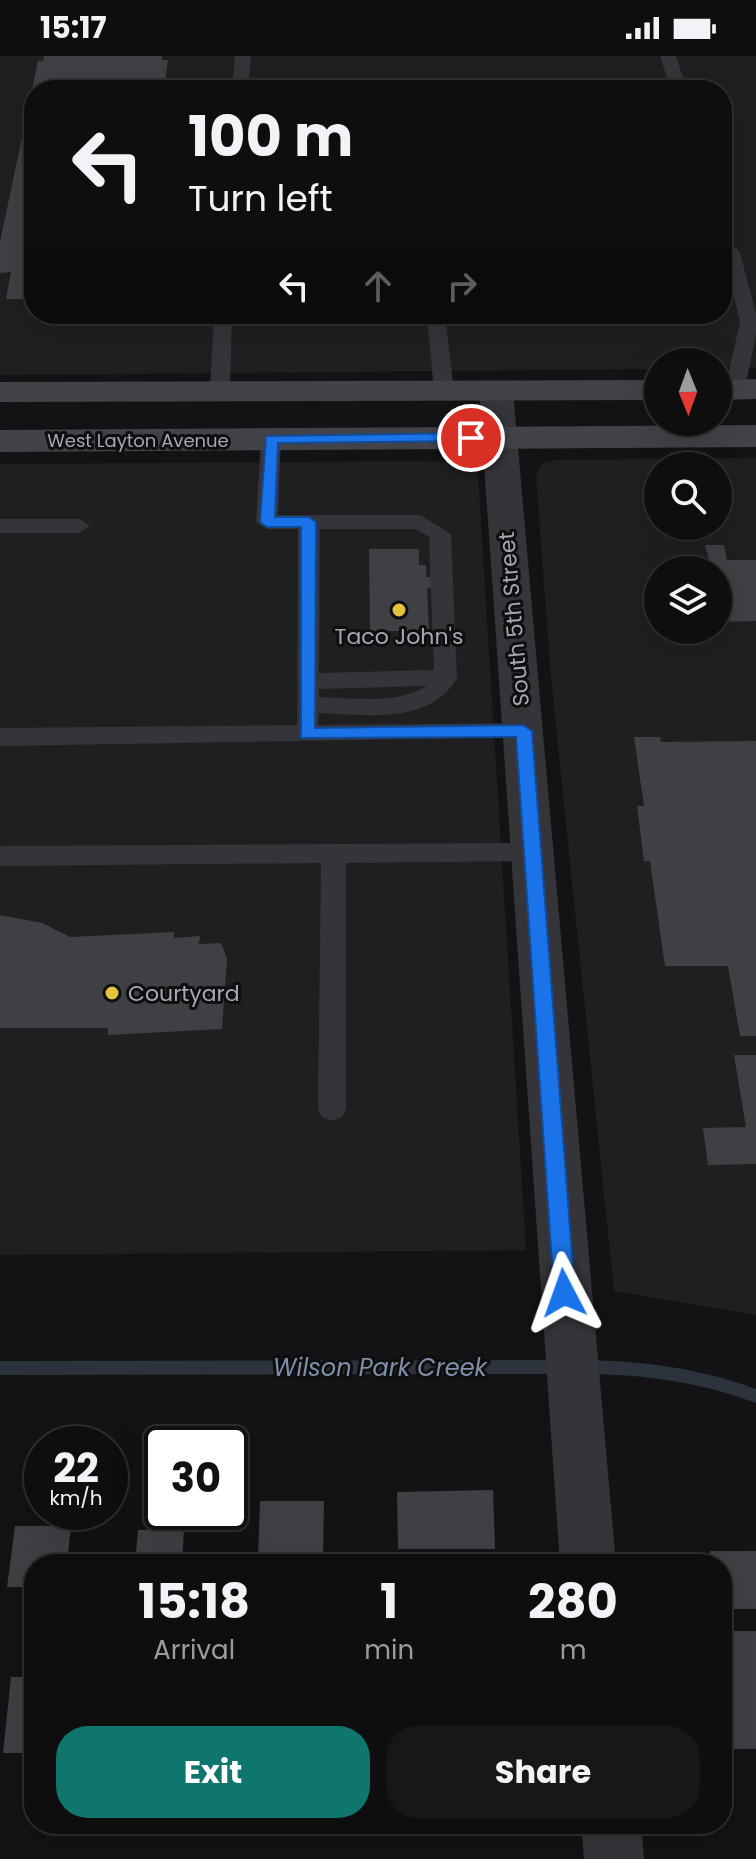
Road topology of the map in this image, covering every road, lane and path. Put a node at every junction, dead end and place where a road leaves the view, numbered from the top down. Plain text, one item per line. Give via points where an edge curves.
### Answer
1 (243, 56) edge
2 (668, 56) edge
3 (241, 80) edge
4 (676, 80) edge
5 (732, 257) edge
6 (223, 324) edge
7 (437, 324) edge
8 (736, 389) edge
9 (644, 390) edge
10 (220, 391) junction
11 (496, 391) junction
12 (0, 392) edge
13 (444, 392) junction
14 (756, 436) edge
15 (500, 438) junction
16 (271, 439) junction
17 (0, 441) edge
18 (309, 522) junction
19 (0, 526) edge
20 (79, 526) dead end
21 (446, 678) junction
22 (307, 681) junction
23 (307, 705) junction
24 (523, 731) junction
25 (306, 734) junction
26 (0, 737) edge
27 (532, 852) junction
28 (334, 854) junction
29 (0, 856) edge
30 (332, 1109) dead end
31 (587, 1554) edge
32 (612, 1834) edge
33 (614, 1859) edge

1 - 3 lane
2 - 4 lane
5 - 8 lane via 749,322
6 - 10 lane
7 - 13 lane
9 - 11 main road
10 - 12 main road
10 - 13 main road
11 - 13 main road
11 - 15 street, South 5th Street
14 - 15 main road, West Layton Avenue
15 - 16 main road, West Layton Avenue
15 - 24 street, South 5th Street
16 - 17 main road, West Layton Avenue
16 - 18 lane via 267,522
18 - 21 lane via 420,522 440,534
18 - 22 lane
19 - 20 lane
21 - 22 lane
21 - 23 lane via 441,692 411,704
22 - 23 lane
23 - 25 lane
24 - 25 lane
24 - 27 street, South 5th Street
25 - 26 lane
27 - 28 lane
27 - 31 street, South 5th Street
28 - 29 lane
28 - 30 lane
32 - 33 street

